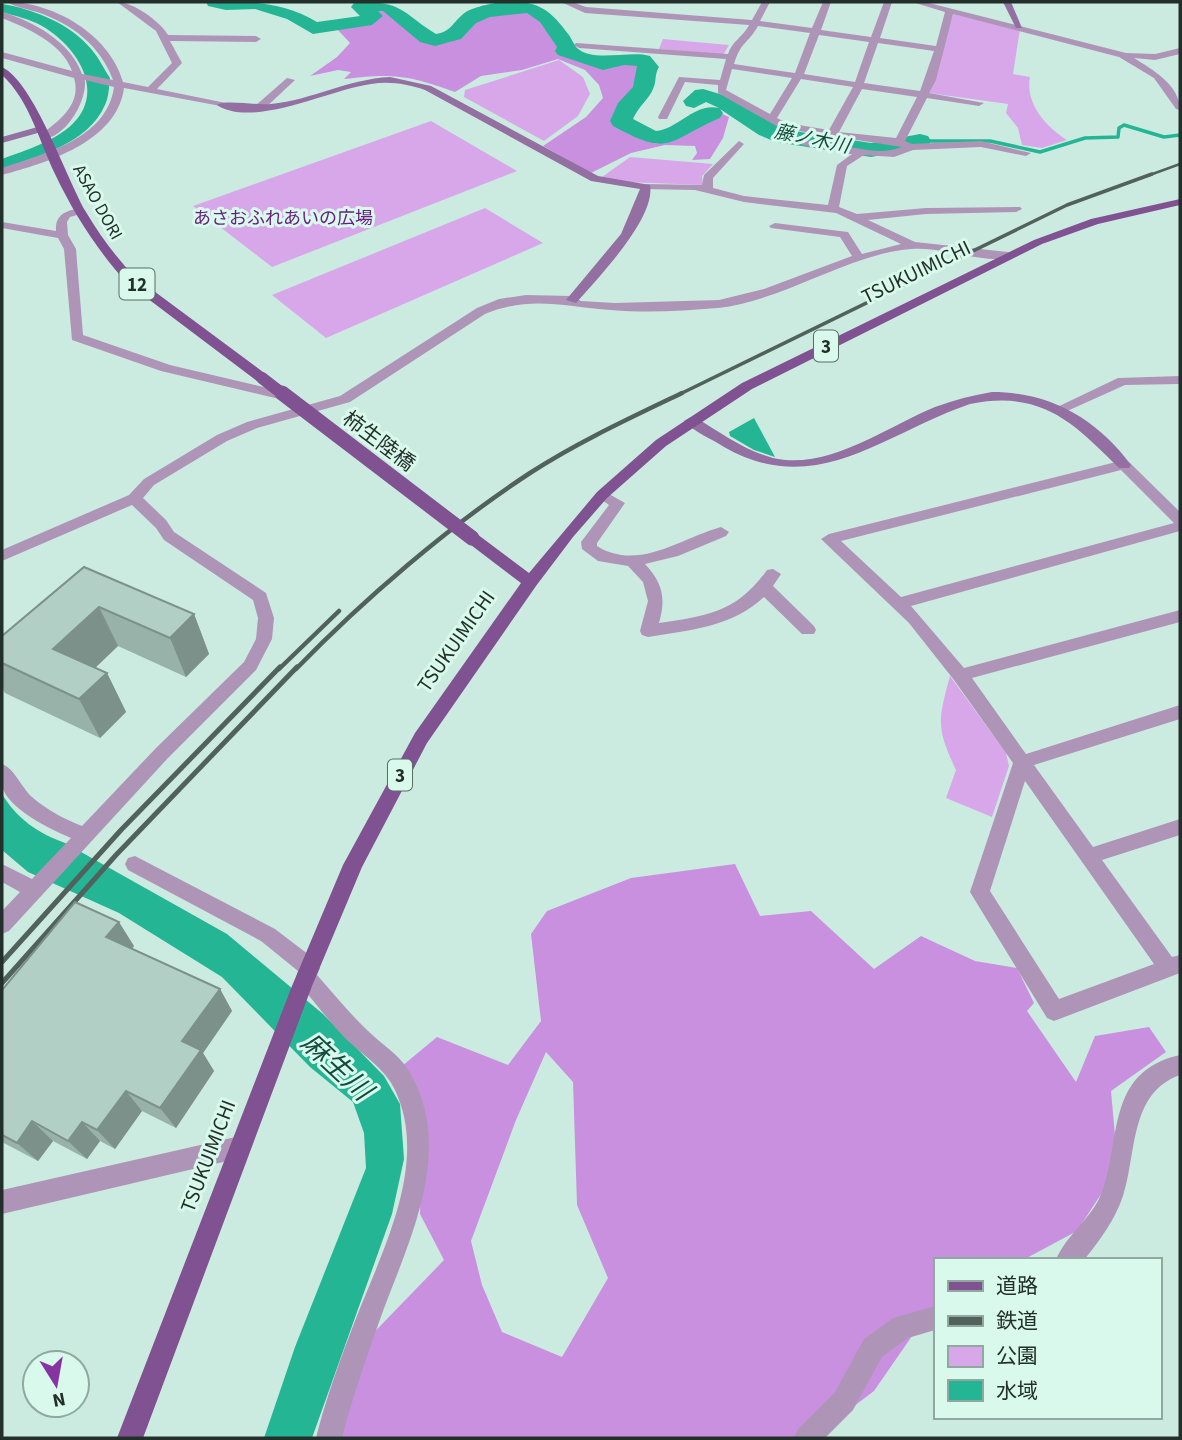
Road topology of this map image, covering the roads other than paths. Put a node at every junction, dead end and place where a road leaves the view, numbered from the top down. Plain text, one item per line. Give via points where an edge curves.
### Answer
1 (10, 2) edge
2 (121, 2) edge
3 (565, 2) edge
4 (765, 2) edge
5 (827, 2) edge
6 (888, 2) edge
7 (916, 2) edge
8 (1007, 2) edge
9 (950, 9) junction
10 (2, 15) edge
11 (755, 23) junction
12 (1019, 26) junction
13 (816, 32) junction
14 (165, 38) junction
15 (256, 39) dead end
16 (873, 40) junction
17 (579, 45) dead end
18 (939, 49) junction
19 (1180, 51) edge
20 (2, 55) edge
21 (1122, 55) junction
22 (1155, 57) junction
23 (730, 62) junction
24 (2, 70) edge
25 (1152, 72) junction
26 (797, 76) junction
27 (80, 77) junction
28 (290, 80) dead end
29 (722, 83) junction
30 (115, 84) junction
31 (859, 85) junction
32 (150, 91) junction
33 (925, 94) junction
34 (979, 103) dead end
35 (1180, 107) edge
36 (258, 108) junction
37 (663, 117) dead end
38 (772, 119) junction
39 (43, 133) junction
40 (832, 134) junction
41 (2, 140) edge
42 (806, 142) dead end
43 (739, 144) dead end
44 (903, 144) junction
45 (862, 152) junction
46 (1026, 153) dead end
47 (52, 154) junction
48 (2, 172) edge
49 (646, 187) junction
50 (707, 189) junction
51 (1180, 202) edge
52 (833, 209) junction
53 (1016, 209) dead end
54 (80, 211) junction
55 (858, 217) junction
56 (2, 225) edge
57 (775, 226) dead end
58 (62, 235) junction
59 (912, 245) junction
60 (1008, 256) junction
61 (859, 258) junction
62 (572, 300) junction
63 (262, 378) joint
64 (1180, 380) edge
65 (326, 405) junction
66 (1060, 409) junction
67 (691, 421) junction
68 (1124, 465) junction
69 (602, 495) junction
70 (134, 498) junction
71 (1180, 520) edge
72 (1180, 526) edge
73 (721, 532) dead end
74 (2, 556) edge
75 (633, 562) junction
76 (530, 582) junction
77 (899, 603) junction
78 (1180, 616) edge
79 (808, 630) dead end
80 (960, 675) junction
81 (1180, 712) edge
82 (1022, 762) junction
83 (2, 771) edge
84 (1180, 827) edge
85 (83, 838) junction
86 (1089, 856) junction
87 (135, 864) dead end
88 (2, 872) edge
89 (39, 886) junction
90 (2, 925) edge
91 (1174, 966) edge
92 (306, 977) junction
93 (1180, 1065) edge
94 (240, 1147) junction
95 (2, 1202) edge
96 (1069, 1258) edge
97 (934, 1318) edge
98 (130, 1438) edge
99 (329, 1438) edge
100 (807, 1438) edge

1 - 30 street via 62,19 89,36 106,57
2 - 14 street via 160,29
3 - 11 street via 585,10
4 - 11 street
5 - 13 street
6 - 16 street
7 - 9 street
8 - 12 street
9 - 12 street
9 - 18 street
10 - 27 street via 24,22 64,48
11 - 13 street
11 - 23 street via 748,36 735,45
12 - 21 street
13 - 16 street
13 - 26 street
14 - 15 street
14 - 32 street via 177,63
16 - 18 street
16 - 31 street
17 - 23 street
18 - 33 street
19 - 22 street
20 - 27 street
21 - 22 street
21 - 25 street
22 - 25 street
23 - 26 street
23 - 29 street
24 - 39 main road, ASAO DORI / 12 via 22,90
25 - 35 street
26 - 31 street
26 - 38 street
27 - 30 street
27 - 39 street via 81,97 75,111 60,127
28 - 36 street
29 - 37 street via 681,79
29 - 38 street via 721,91
30 - 32 street
30 - 47 street via 117,99 103,120 79,142
31 - 33 street
31 - 40 street
32 - 36 street
33 - 34 street
33 - 44 street via 900,140
36 - 49 street via 364,81 410,81 595,179
38 - 40 street via 797,129
39 - 41 street
39 - 47 main road, ASAO DORI / 12
40 - 44 street
42 - 45 street
43 - 50 street via 708,177
44 - 45 street via 894,154
44 - 46 street via 981,145
45 - 52 street via 842,165
47 - 48 street
47 - 54 main road, ASAO DORI / 12
49 - 50 street
49 - 62 street via 638,218 626,237
50 - 52 street via 744,199
51 - 60 main road, TSUKUIMICHI / 3 via 1095,221
52 - 55 street
53 - 55 street
54 - 58 street via 66,215 61,222
54 - 63 main road, ASAO DORI / 12 via 131,280
55 - 59 street
56 - 58 street
57 - 61 street via 844,234
58 - 65 street via 70,249 77,337 166,368
59 - 60 street
59 - 61 street
60 - 67 main road, TSUKUIMICHI / 3 via 747,386
61 - 62 street via 768,292 719,304 615,307
62 - 65 street via 526,299 481,311 345,399
63 - 76 main road, 柿生陸橋 / 12, bridge
64 - 66 street via 1123,381
65 - 70 street via 222,438 149,482
66 - 67 street via 1017,394 976,397 845,453 797,465 751,456
66 - 68 street
67 - 69 main road, TSUKUIMICHI / 3
68 - 71 street
68 - 77 street via 829,539
69 - 75 street via 618,503 589,542 590,549 615,562
69 - 76 main road, TSUKUIMICHI / 3
70 - 74 street
70 - 85 street via 169,536 260,597 266,618 264,639 250,666
72 - 77 street
73 - 75 street
75 - 79 street via 655,589 657,599 648,631 725,618 740,610 769,581
76 - 92 main road, TSUKUIMICHI / 3 via 421,738 358,855
77 - 80 street
78 - 80 street
80 - 82 street
81 - 82 street
82 - 86 street
82 - 91 street via 979,892 1054,1011
83 - 85 street via 28,806
84 - 86 street
85 - 89 street
86 - 91 street
87 - 92 street via 268,935
88 - 89 street
89 - 90 street
92 - 94 main road, TSUKUIMICHI / 3
92 - 99 street via 356,1034 387,1059 402,1081 417,1124 412,1195
93 - 96 street via 1143,1087 1127,1114 1111,1199
94 - 95 street
94 - 98 main road, TSUKUIMICHI / 3
97 - 100 street via 902,1327 873,1348 844,1401

